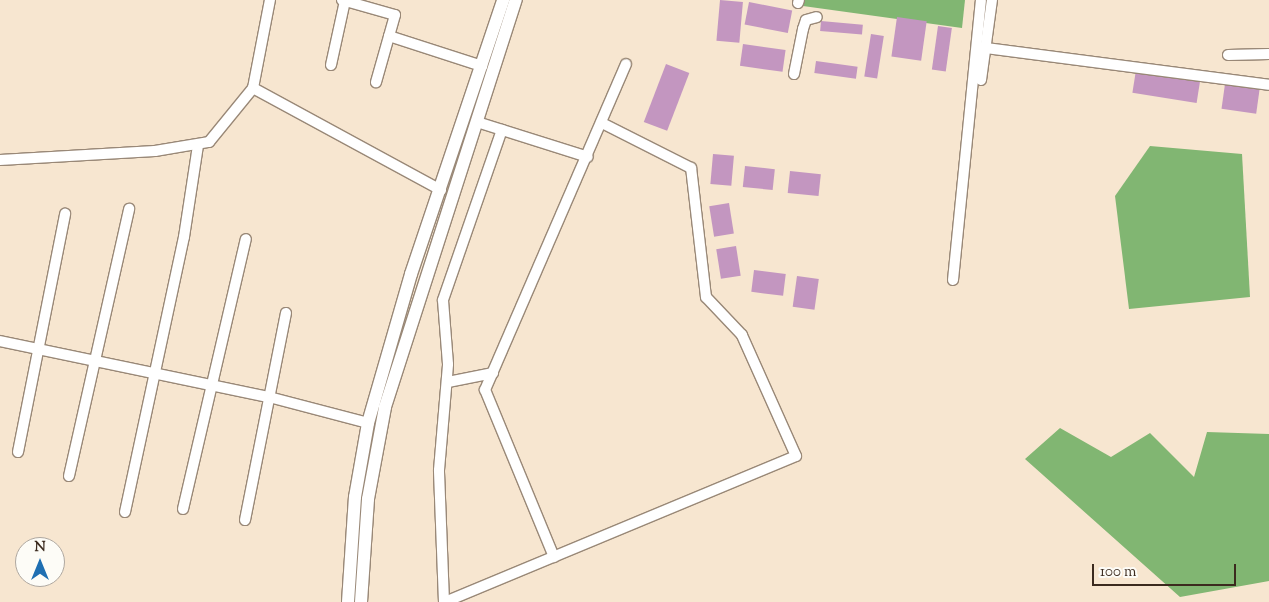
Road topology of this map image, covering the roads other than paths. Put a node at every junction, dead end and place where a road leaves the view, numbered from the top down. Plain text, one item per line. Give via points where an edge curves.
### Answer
1 (270, 0) edge
2 (503, 0) edge
3 (516, 0) edge
4 (981, 0) edge
5 (992, 0) edge
6 (344, 1) edge
7 (817, 17) dead end
8 (389, 36) junction
9 (986, 48) junction
10 (1269, 54) edge
11 (1228, 55) dead end
12 (626, 64) dead end
13 (330, 65) dead end
14 (482, 66) junction
15 (794, 74) dead end
16 (982, 80) dead end
17 (376, 82) dead end
18 (1269, 85) edge
19 (252, 88) junction
20 (477, 122) junction
21 (602, 123) junction
22 (502, 130) junction
23 (198, 145) junction
24 (588, 157) junction
25 (0, 160) edge
26 (441, 190) junction
27 (129, 209) dead end
28 (65, 214) dead end
29 (246, 240) dead end
30 (953, 280) dead end
31 (286, 313) dead end
32 (0, 341) edge
33 (37, 348) junction
34 (98, 361) junction
35 (155, 372) junction
36 (493, 373) junction
37 (448, 382) junction
38 (210, 385) junction
39 (269, 397) junction
40 (368, 423) junction
41 (18, 452) dead end
42 (69, 476) dead end
43 (184, 509) dead end
44 (125, 512) dead end
45 (244, 520) dead end
46 (554, 556) junction
47 (348, 602) edge
48 (361, 602) edge
49 (445, 602) edge

1 - 19 street
2 - 14 main road
3 - 20 main road
4 - 30 street
5 - 9 street
6 - 8 street via 396,15
6 - 13 street
7 - 15 street via 806,20
8 - 14 street
8 - 17 street
9 - 16 street
9 - 18 street
10 - 11 street
12 - 21 street
14 - 26 main road
19 - 23 street via 209,142
19 - 26 street
20 - 22 street
20 - 48 main road via 382,420 368,499
21 - 24 street
21 - 46 street via 691,168 706,297 742,335 796,456
22 - 24 street
22 - 37 street via 443,300
23 - 25 street
23 - 35 street
24 - 36 street
26 - 40 main road
27 - 34 street
28 - 33 street
29 - 38 street
31 - 39 street
32 - 33 street
33 - 34 street
33 - 41 street
34 - 35 street
34 - 42 street
35 - 38 street
35 - 44 street
36 - 37 street
36 - 46 street via 485,390
37 - 49 street via 439,470
38 - 39 street
38 - 43 street
39 - 40 street
39 - 45 street
40 - 47 main road via 355,497
46 - 49 street

